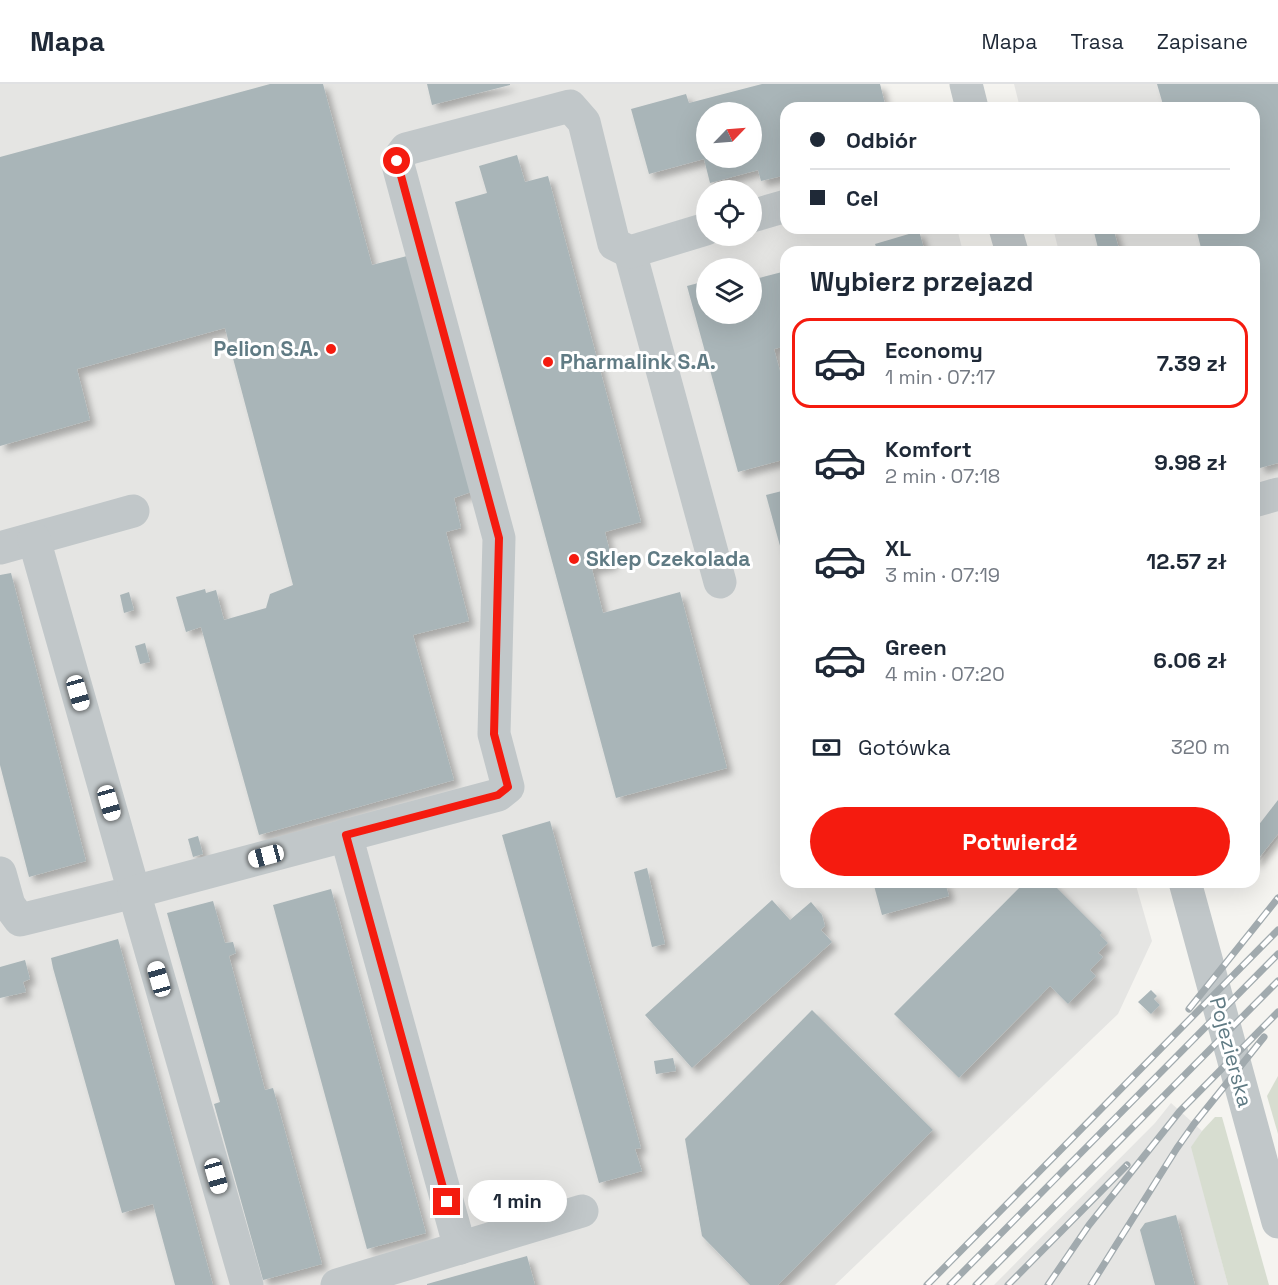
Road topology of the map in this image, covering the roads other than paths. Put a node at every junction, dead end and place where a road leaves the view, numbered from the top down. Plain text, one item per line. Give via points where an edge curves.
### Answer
1 (966, 84) edge
2 (970, 102) edge
3 (780, 208) edge
4 (762, 213) edge
5 (696, 232) edge
6 (630, 252) junction
7 (1278, 494) edge
8 (1260, 499) edge
9 (133, 511) dead end
10 (34, 539) junction
11 (0, 548) edge
12 (720, 582) dead end
13 (346, 835) junction
14 (0, 873) edge
15 (1187, 888) edge
16 (134, 892) junction
17 (582, 1211) dead end
18 (1278, 1222) edge
19 (460, 1248) junction
20 (247, 1285) edge
21 (337, 1285) edge

1 - 2 street
3 - 4 street
5 - 6 street
6 - 12 street
6 - 13 street via 614,244 584,122 570,106 406,149 397,161 499,538 494,734 508,787 498,795
7 - 8 street
9 - 10 street
10 - 11 street
10 - 16 street
13 - 16 street
13 - 19 street
14 - 16 street via 9,904 20,920
15 - 18 street, Pojezierska
16 - 20 street
17 - 19 street
19 - 21 street

